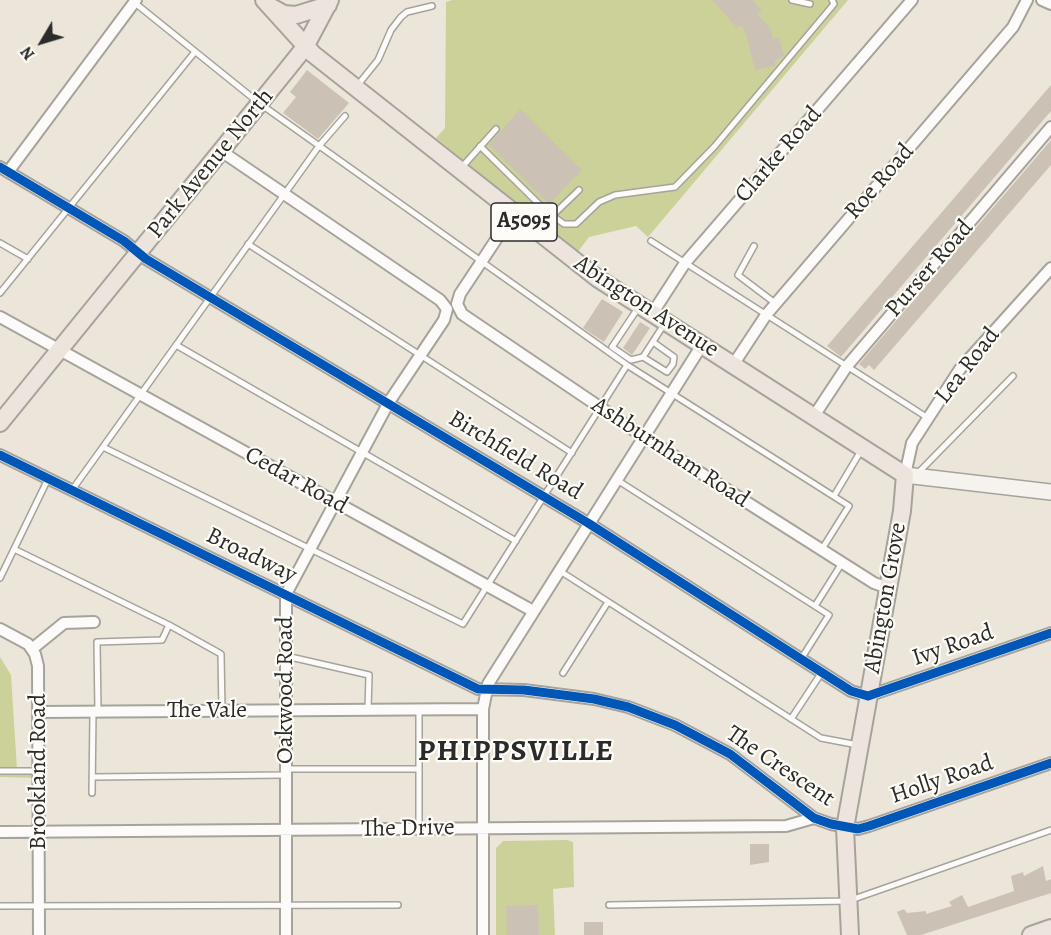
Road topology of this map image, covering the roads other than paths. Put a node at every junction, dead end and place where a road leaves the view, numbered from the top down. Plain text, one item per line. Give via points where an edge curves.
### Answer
1 (792, 0) edge
2 (832, 0) edge
3 (912, 0) edge
4 (1027, 0) edge
5 (1042, 0) edge
6 (134, 1) edge
7 (329, 2) edge
8 (267, 3) edge
9 (810, 4) dead end
10 (1051, 4) edge
11 (432, 6) dead end
12 (287, 28) junction
13 (315, 28) junction
14 (304, 47) junction
15 (194, 52) junction
16 (328, 64) junction
17 (285, 72) junction
18 (356, 87) junction
19 (259, 103) junction
20 (345, 116) dead end
21 (1051, 127) edge
22 (496, 129) dead end
23 (319, 146) junction
24 (480, 146) junction
25 (221, 151) junction
26 (4, 169) edge
27 (459, 171) junction
28 (579, 190) dead end
29 (284, 194) junction
30 (69, 207) junction
31 (513, 214) junction
32 (552, 216) junction
33 (651, 241) dead end
34 (0, 243) edge
35 (248, 244) junction
36 (754, 246) dead end
37 (140, 252) junction
38 (28, 259) junction
39 (481, 261) junction
40 (685, 263) junction
41 (1051, 268) edge
42 (0, 293) edge
43 (212, 295) junction
44 (776, 303) junction
45 (453, 309) junction
46 (652, 314) junction
47 (766, 315) junction
48 (0, 317) edge
49 (653, 342) junction
50 (176, 345) junction
51 (702, 345) junction
52 (59, 351) junction
53 (420, 355) junction
54 (643, 357) junction
55 (627, 365) junction
56 (734, 365) junction
57 (847, 366) junction
58 (1013, 376) dead end
59 (671, 393) junction
60 (140, 395) junction
61 (389, 402) junction
62 (600, 408) junction
63 (814, 416) junction
64 (928, 418) junction
65 (0, 423) edge
66 (644, 437) junction
67 (103, 447) junction
68 (863, 448) junction
69 (362, 452) junction
70 (572, 453) junction
71 (0, 455) edge
72 (909, 476) junction
73 (48, 479) junction
74 (617, 480) junction
75 (72, 490) junction
76 (1051, 492) edge
77 (834, 496) junction
78 (544, 497) junction
79 (335, 502) junction
80 (588, 523) junction
81 (516, 541) junction
82 (309, 548) junction
83 (14, 549) junction
84 (822, 549) junction
85 (842, 563) junction
86 (559, 571) junction
87 (0, 578) edge
88 (488, 585) junction
89 (888, 588) junction
90 (286, 594) junction
91 (608, 602) junction
92 (815, 606) junction
93 (533, 610) junction
94 (94, 622) dead end
95 (169, 625) junction
96 (0, 629) edge
97 (1051, 633) edge
98 (32, 649) junction
99 (286, 656) junction
100 (801, 659) junction
101 (822, 672) junction
102 (563, 673) dead end
103 (486, 691) junction
104 (868, 696) junction
105 (418, 709) junction
106 (483, 709) junction
107 (286, 710) junction
108 (368, 710) junction
109 (95, 711) junction
110 (222, 711) junction
111 (39, 712) junction
112 (791, 719) junction
113 (860, 746) junction
114 (1051, 763) edge
115 (419, 769) junction
116 (0, 771) edge
117 (39, 771) junction
118 (286, 772) junction
119 (92, 777) junction
120 (92, 793) dead end
121 (814, 818) junction
122 (483, 828) junction
123 (845, 828) junction
124 (418, 829) junction
125 (286, 830) junction
126 (1051, 830) edge
127 (0, 832) edge
128 (39, 832) junction
129 (848, 901) junction
130 (286, 905) junction
131 (398, 905) dead end
132 (609, 905) dead end
133 (0, 906) edge
134 (39, 906) junction
135 (1051, 928) edge
136 (39, 935) edge
137 (286, 935) edge
138 (483, 935) edge
139 (850, 935) edge
140 (1031, 935) edge

1 - 9 lane
2 - 32 lane via 834,4 714,147 675,187 615,195 599,202 576,224 564,224
3 - 40 street, Clarke Road
4 - 44 street, Roe Road via 1013,27
5 - 10 street
6 - 15 lane
6 - 26 street
7 - 8 main road via 296,15 284,14
7 - 13 main road, Park Avenue North
8 - 12 main road, Abington Avenue / A5095
11 - 18 lane via 401,17 378,60
12 - 14 main road, Abington Avenue / A5095
12 - 17 main road via 292,48
13 - 14 main road, Park Avenue North
13 - 16 main road via 316,45
14 - 16 main road, Abington Avenue / A5095
14 - 17 main road, Park Avenue North
15 - 19 lane
15 - 30 lane
16 - 17 main road via 306,61
16 - 18 main road, Abington Avenue / A5095
17 - 19 main road, Park Avenue North
18 - 27 main road, Abington Avenue / A5095
19 - 23 lane
19 - 25 main road, Park Avenue North
20 - 23 lane
21 - 57 street, Purser Road
22 - 24 lane
23 - 29 lane
23 - 39 lane
24 - 27 lane
24 - 32 lane
25 - 29 street, Ashburnham Road
25 - 37 main road, Park Avenue North
26 - 30 street, Birchfield Road
27 - 31 main road, Abington Avenue / A5095
28 - 32 lane
29 - 35 lane
29 - 45 street, Ashburnham Road
30 - 37 street, Birchfield Road
30 - 38 lane
31 - 39 street, Oakwood Road
31 - 46 main road, Abington Avenue / A5095
33 - 40 lane
34 - 38 lane
35 - 43 lane
35 - 53 lane
36 - 44 lane via 738,275
37 - 43 street, Birchfield Road
37 - 52 main road, Park Avenue North
38 - 42 lane
39 - 45 street, Oakwood Road
39 - 55 lane
40 - 46 street, Clarke Road
40 - 47 lane
41 - 64 street, Lea Road via 968,358
43 - 50 lane
43 - 61 street, Birchfield Road
44 - 47 street, Roe Road
45 - 53 street, Oakwood Road
45 - 62 street, Ashburnham Road
46 - 49 lane
46 - 51 main road, Abington Avenue / A5095
46 - 54 lane via 612,347 631,360
47 - 56 street, Roe Road
47 - 57 lane
48 - 52 street, Cedar Road
49 - 54 lane
49 - 54 lane via 674,357 673,364 667,372
50 - 60 lane
50 - 69 lane
51 - 56 main road, Abington Avenue / A5095
51 - 59 street
52 - 60 street, Cedar Road
52 - 65 main road, Park Avenue North
53 - 61 street, Oakwood Road
53 - 70 lane
55 - 59 lane
55 - 62 lane
56 - 63 main road, Abington Avenue / A5095
57 - 63 street, Purser Road
57 - 64 lane
58 - 72 lane
59 - 66 street
59 - 77 lane
60 - 67 lane
60 - 79 street, Cedar Road
61 - 69 street, Oakwood Road
61 - 78 street, Birchfield Road
62 - 66 street, Ashburnham Road
62 - 70 lane
63 - 68 main road, Abington Avenue / A5095
64 - 72 street, Lea Road via 908,451
66 - 74 street
66 - 84 street, Ashburnham Road
67 - 75 lane
67 - 82 lane
68 - 72 main road, Abington Avenue / A5095
68 - 77 lane
69 - 79 street, Oakwood Road
69 - 81 lane
70 - 78 lane
71 - 73 street, Broadway
72 - 76 main road, Abington Avenue
72 - 89 main road, Abington Grove
73 - 75 street, Broadway
73 - 83 lane
74 - 80 street
74 - 92 lane
75 - 90 street, Broadway
77 - 84 lane via 849,506
78 - 80 street, Birchfield Road
78 - 81 lane
79 - 82 street, Oakwood Road
79 - 88 street, Cedar Road
80 - 86 street
80 - 100 street, Birchfield Road
81 - 88 lane
82 - 88 lane via 463,624
82 - 90 street, Oakwood Road
83 - 87 lane
83 - 95 lane
84 - 85 street, Ashburnham Road
85 - 89 street, Ashburnham Road
85 - 92 lane
86 - 91 lane
86 - 93 street
88 - 93 street, Cedar Road
89 - 104 main road, Abington Grove
90 - 99 street, Oakwood Road
90 - 103 street, Broadway
91 - 102 lane
91 - 112 lane
92 - 100 lane via 829,615
93 - 103 street
94 - 98 street via 64,623
95 - 109 lane via 162,640 97,642
95 - 110 lane via 221,654
96 - 98 street via 21,638
97 - 104 street, Ivy Road
98 - 111 street, Brookland Road via 38,666
99 - 107 street, Oakwood Road
99 - 108 lane via 369,675
100 - 101 street, Birchfield Road
101 - 104 street, Birchfield Road via 851,691
101 - 112 lane
103 - 106 street
103 - 121 street, The Crescent via 559,694 648,714 730,754
104 - 113 main road, Abington Grove
105 - 106 street, The Vale
105 - 108 street, The Vale
105 - 115 lane
106 - 122 street
107 - 108 street, The Vale
107 - 110 street, The Vale
107 - 118 street, Oakwood Road
109 - 110 street, The Vale
109 - 111 street, The Vale
109 - 119 lane
111 - 117 street, Brookland Road
112 - 113 lane via 821,738
113 - 123 main road, Abington Grove
114 - 123 street, Holly Road via 869,826
115 - 118 lane
115 - 124 lane
116 - 117 lane
117 - 128 street, Brookland Road
118 - 119 lane
118 - 125 street, Oakwood Road
119 - 120 lane
121 - 122 street, The Drive via 786,826
121 - 123 street, The Crescent
122 - 124 street, The Drive
122 - 138 street
123 - 129 main road, Abington Grove
124 - 125 street, The Drive
125 - 128 street, The Drive
125 - 130 street, Oakwood Road
126 - 129 lane
127 - 128 street, The Drive
128 - 134 street, Brookland Road
129 - 132 lane
129 - 139 main road, Abington Grove
130 - 131 lane
130 - 134 lane
130 - 137 street, Oakwood Road
133 - 134 lane
134 - 136 street, Brookland Road
135 - 140 main road

